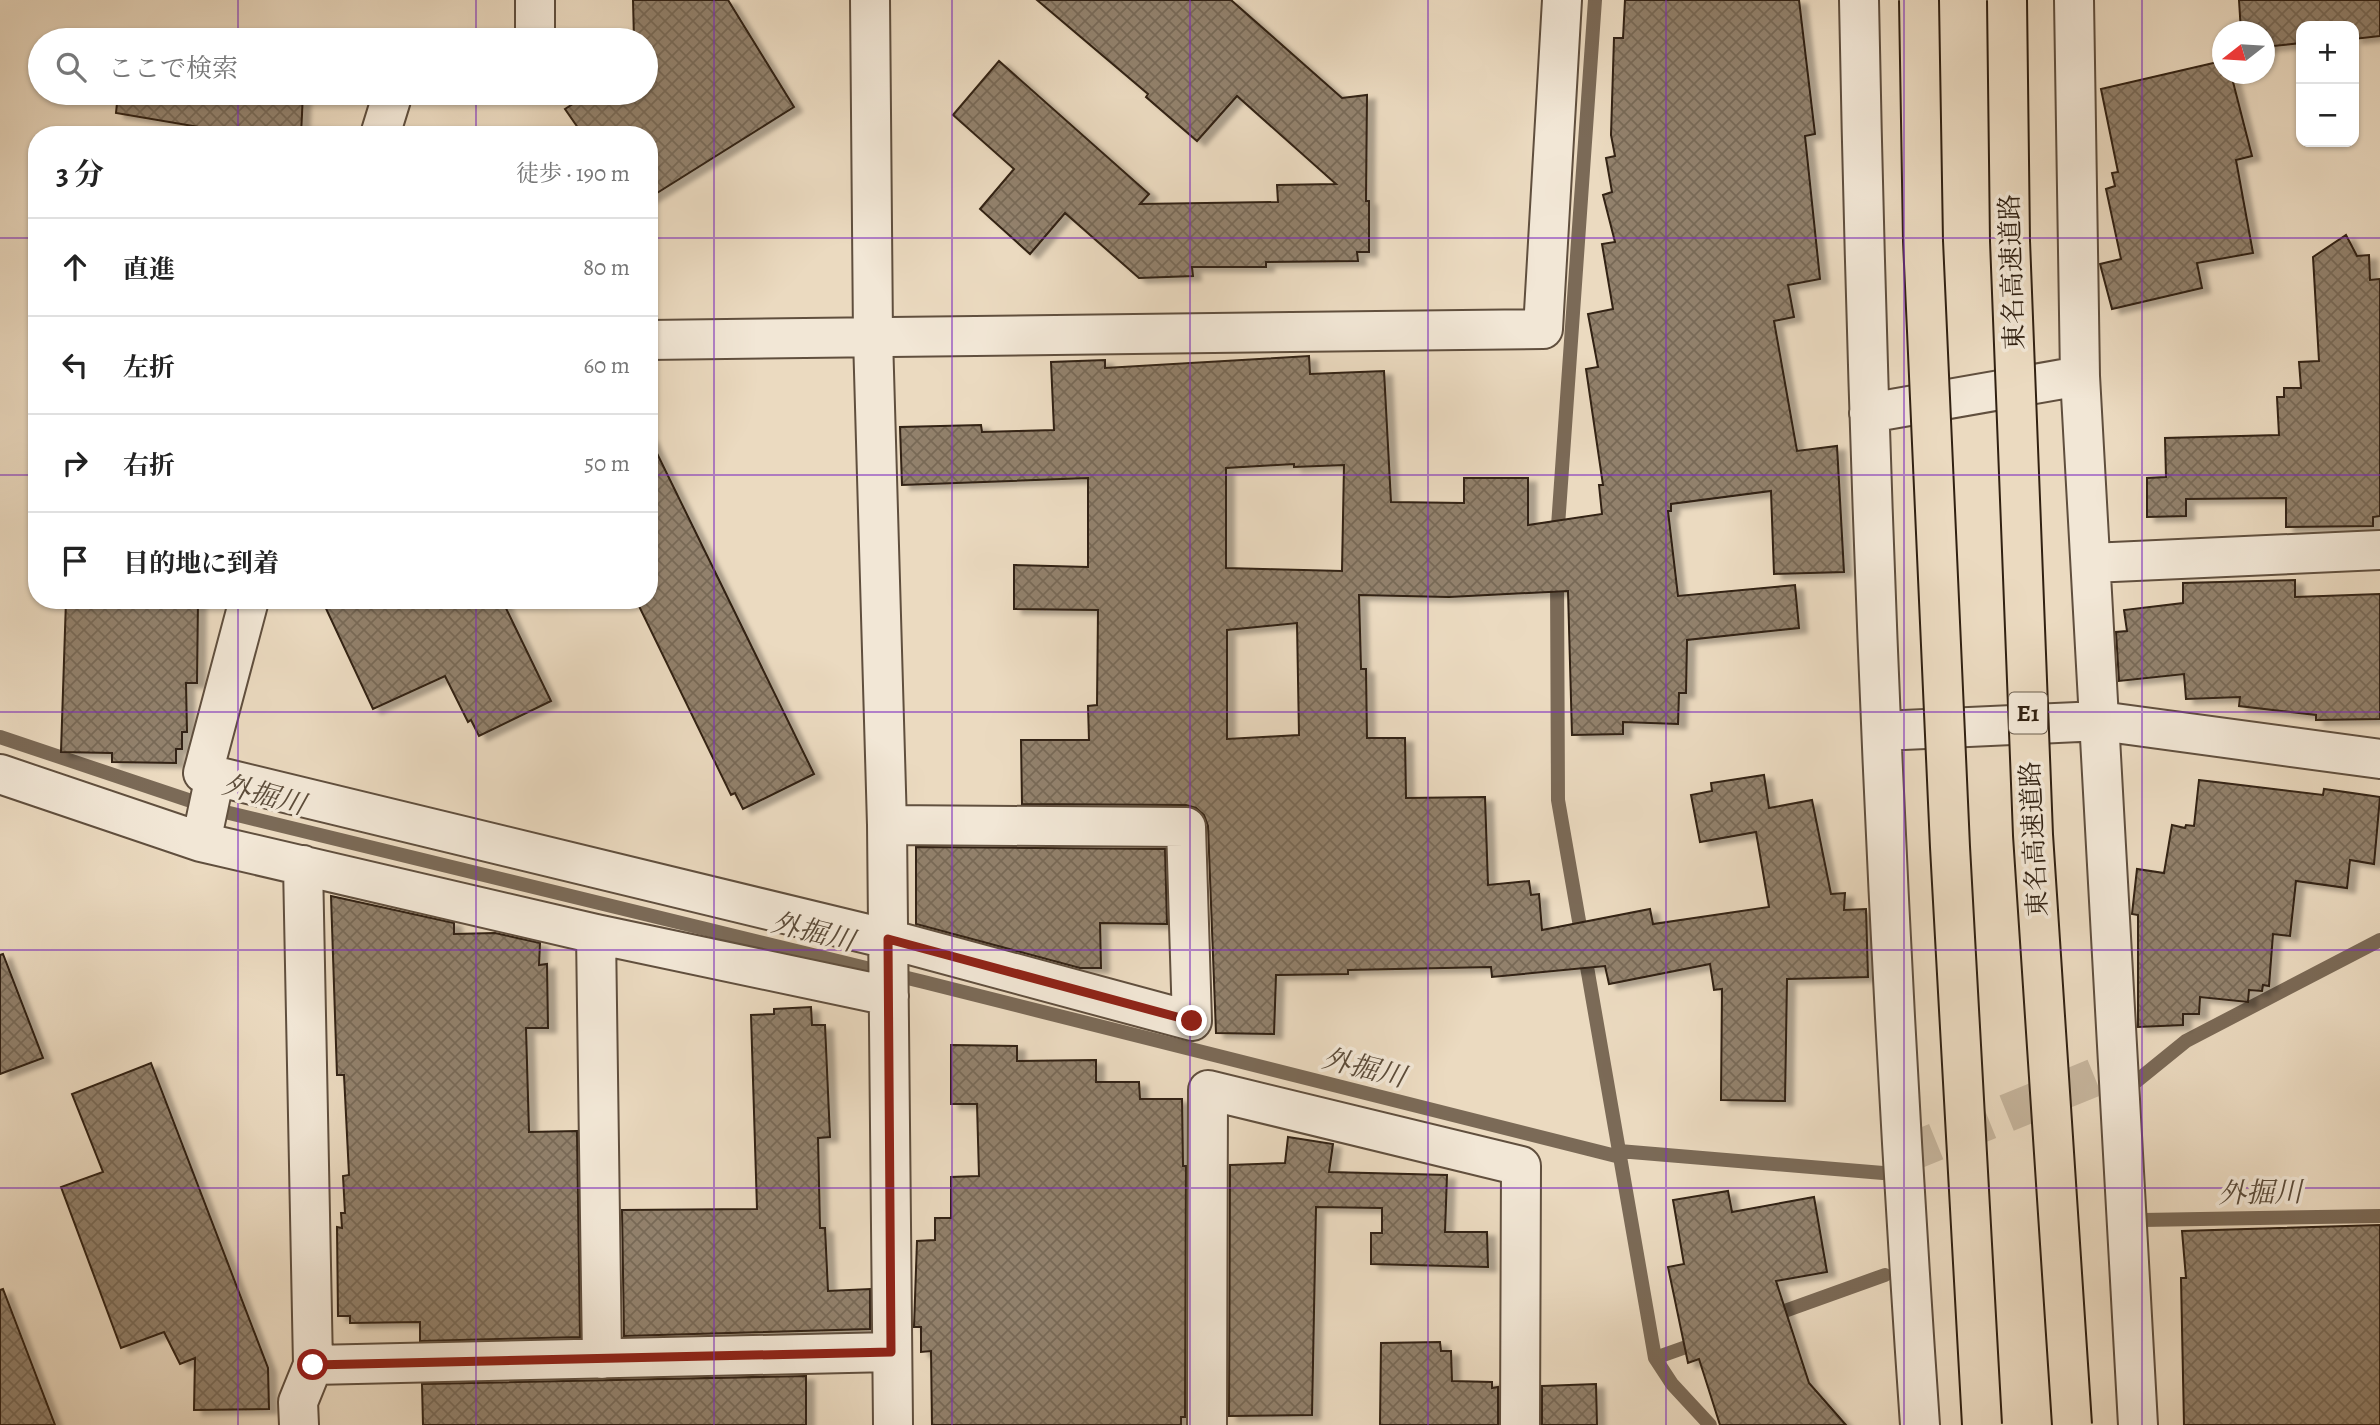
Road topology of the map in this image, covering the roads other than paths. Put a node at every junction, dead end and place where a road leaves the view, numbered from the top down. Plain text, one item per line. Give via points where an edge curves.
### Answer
1 (535, 0) edge
2 (870, 0) edge
3 (1562, 0) edge
4 (1858, 0) edge
5 (1919, 0) edge
6 (2007, 0) edge
7 (2074, 0) edge
8 (535, 28) edge
9 (389, 105) edge
10 (383, 126) edge
11 (873, 337) junction
12 (658, 340) edge
13 (2080, 376) junction
14 (1869, 413) junction
15 (2380, 550) edge
16 (2091, 563) junction
17 (247, 609) edge
18 (2100, 722) junction
19 (1882, 731) junction
20 (2380, 759) edge
21 (0, 774) edge
22 (215, 776) junction
23 (887, 825) junction
24 (201, 842) junction
25 (303, 865) junction
26 (596, 934) junction
27 (888, 939) junction
28 (889, 996) junction
29 (891, 1352) junction
30 (602, 1359) junction
31 (313, 1365) junction
32 (299, 1425) edge
33 (892, 1425) edge
34 (1207, 1425) edge
35 (1520, 1425) edge
36 (1920, 1425) edge
37 (1982, 1425) edge
38 (2071, 1425) edge
39 (2138, 1425) edge

1 - 8 street
2 - 11 street
3 - 11 street via 1544,329
4 - 14 street
5 - 37 highway, bridge via 1923,255
6 - 38 highway, 東名高速道路 / E1, bridge via 2010,241 2033,835
7 - 13 street
9 - 10 street
11 - 12 street
11 - 23 street
13 - 14 street
13 - 16 street
14 - 19 street
15 - 16 street
16 - 18 street
17 - 22 street via 203,773
18 - 19 street
18 - 20 street
18 - 39 street
19 - 36 street via 1901,1156
21 - 24 street
22 - 24 street
22 - 27 street
23 - 27 street
23 - 27 street via 1186,827 1192,1021
24 - 25 street
25 - 26 street
25 - 31 street
26 - 28 street
26 - 30 street
27 - 28 street
28 - 29 street
29 - 30 street
29 - 33 street
30 - 31 street
31 - 32 street via 298,1402
34 - 35 street via 1208,1090 1521,1166

